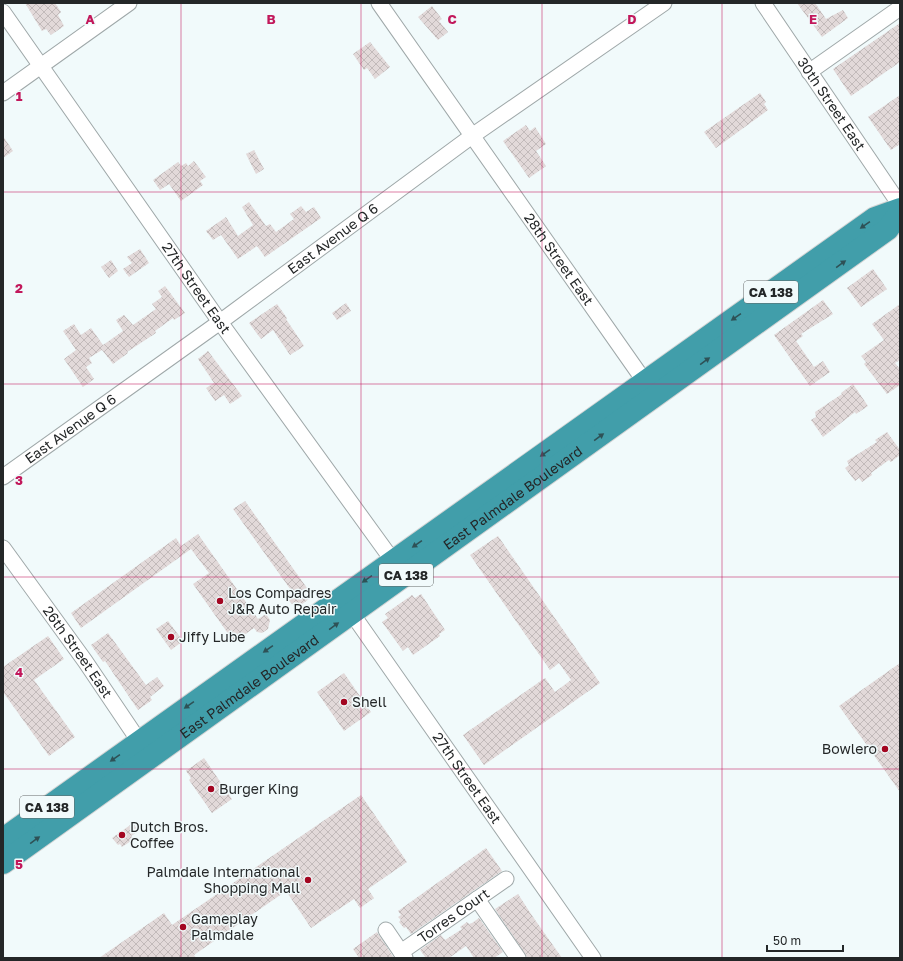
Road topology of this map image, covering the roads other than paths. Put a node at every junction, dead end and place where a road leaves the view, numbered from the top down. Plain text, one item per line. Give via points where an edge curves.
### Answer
1 (129, 3) edge
2 (379, 3) edge
3 (664, 3) edge
4 (763, 3) edge
5 (900, 8) edge
6 (3, 12) edge
7 (42, 65) junction
8 (809, 72) junction
9 (3, 93) edge
10 (472, 136) junction
11 (900, 205) edge
12 (900, 211) edge
13 (220, 322) junction
14 (645, 382) junction
15 (3, 477) edge
16 (3, 548) edge
17 (393, 561) junction
18 (346, 605) junction
19 (144, 749) junction
20 (3, 839) edge
21 (3, 863) edge
22 (506, 879) dead end
23 (477, 899) junction
24 (386, 930) dead end
25 (403, 955) edge
26 (518, 958) edge
27 (593, 958) edge

1 - 7 street
2 - 10 street, 28th Street East
3 - 10 street, East Avenue Q 6
4 - 8 street, 30th Street East
5 - 8 street
6 - 7 street, 27th Street East
7 - 9 street
7 - 13 street, 27th Street East
8 - 11 street, 30th Street East
10 - 13 street, East Avenue Q 6
10 - 14 street, 28th Street East
12 -> 14 highway, East Palmdale Boulevard / CA 138 via 876,218
18 -> 12 highway, East Palmdale Boulevard / CA 138 via 888,230
13 - 15 street, East Avenue Q 6
13 - 17 street, 27th Street East
14 -> 17 highway, East Palmdale Boulevard / CA 138
16 - 19 street, 26th Street East via 77,649
17 -> 18 highway, East Palmdale Boulevard / CA 138
18 - 19 highway, East Palmdale Boulevard / CA 138
18 - 27 street, 27th Street East
19 -> 20 highway, East Palmdale Boulevard / CA 138
21 -> 19 highway, East Palmdale Boulevard / CA 138
22 - 23 street, Torres Court
23 - 25 street, Torres Court
23 - 26 street
24 - 25 street

